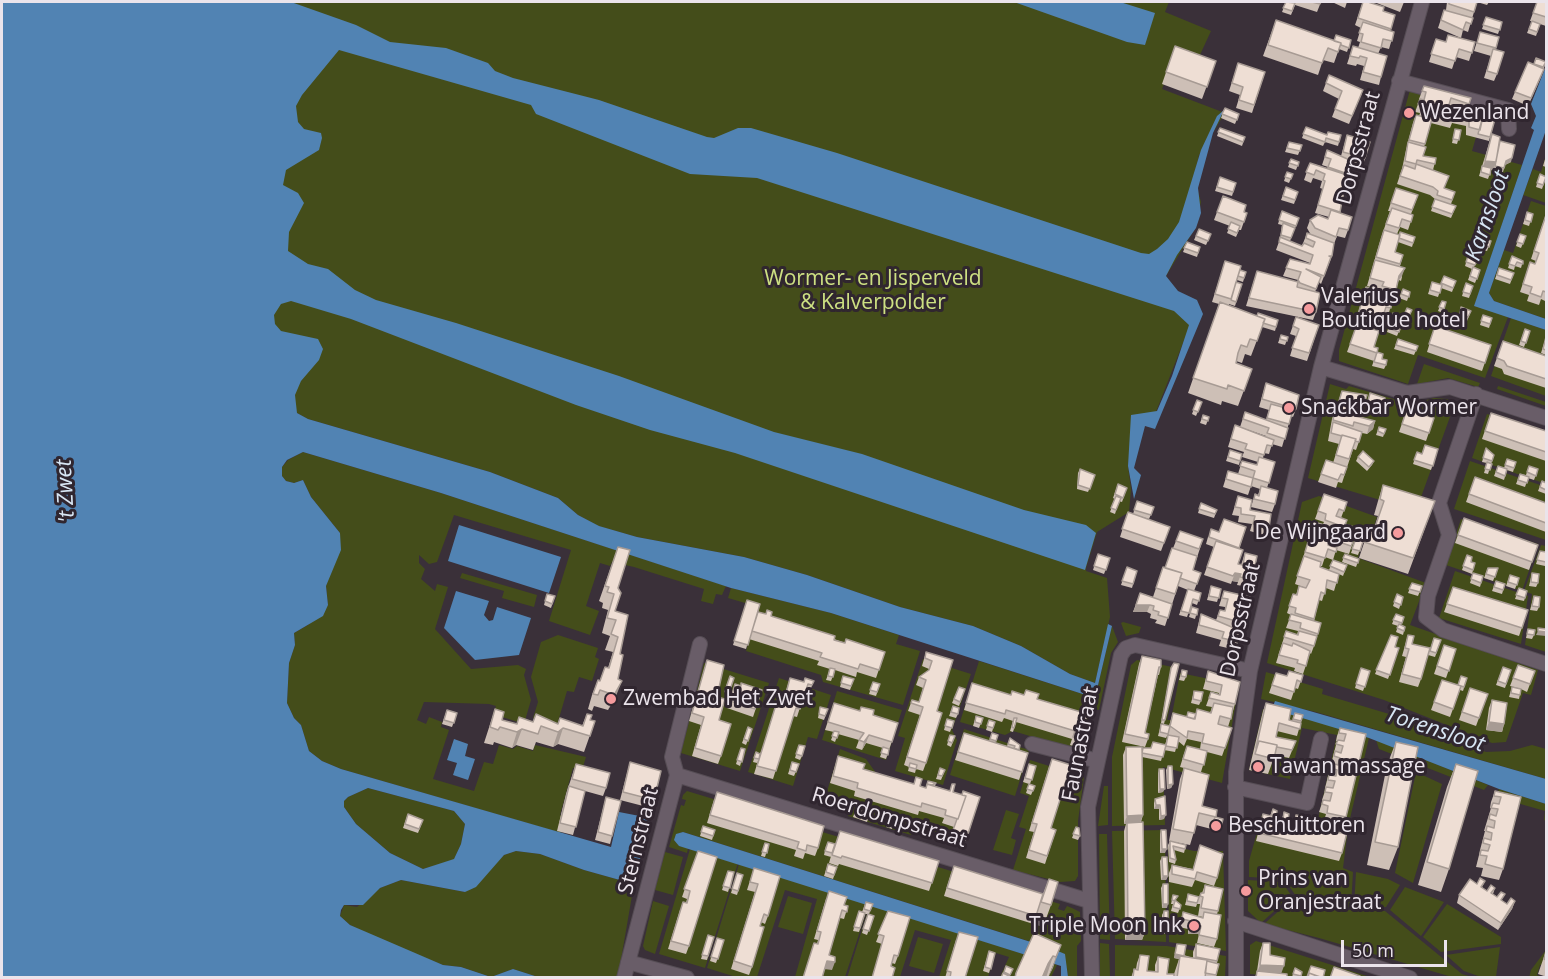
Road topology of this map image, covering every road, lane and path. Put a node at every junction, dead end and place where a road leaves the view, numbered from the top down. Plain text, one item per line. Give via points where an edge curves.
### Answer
1 (1422, 2) edge
2 (1399, 81) junction
3 (1509, 129) dead end
4 (1321, 367) junction
5 (1476, 394) junction
6 (1546, 418) edge
7 (700, 644) dead end
8 (1546, 664) edge
9 (1250, 671) junction
10 (1322, 739) dead end
11 (1032, 744) dead end
12 (1098, 761) junction
13 (677, 775) junction
14 (1235, 787) junction
15 (1089, 901) junction
16 (1235, 921) junction
17 (628, 962) junction
18 (624, 978) edge
19 (687, 978) edge
20 (1092, 978) edge
21 (1236, 978) edge
22 (1410, 978) edge

1 - 2 street, Dorpsstraat
2 - 3 street via 1508,110
2 - 4 street, Dorpsstraat
4 - 5 street via 1407,393 1450,387
4 - 9 street, Dorpsstraat
5 - 6 street
5 - 8 street via 1439,503 1449,535 1428,596 1426,617 1443,630
7 - 13 street, Sternstraat via 672,757
9 - 12 street, Faunastraat via 1135,645 1126,648 1121,655
9 - 14 street, Dorpsstraat
10 - 14 street via 1307,803
11 - 12 street
12 - 15 street, Faunastraat via 1088,807
13 - 15 street, Roerdompstraat
13 - 17 street, Sternstraat
14 - 16 street, Dorpsstraat
15 - 20 street, Faunastraat
16 - 21 street, Dorpsstraat
16 - 22 street
17 - 18 street, Sternstraat
17 - 19 street

